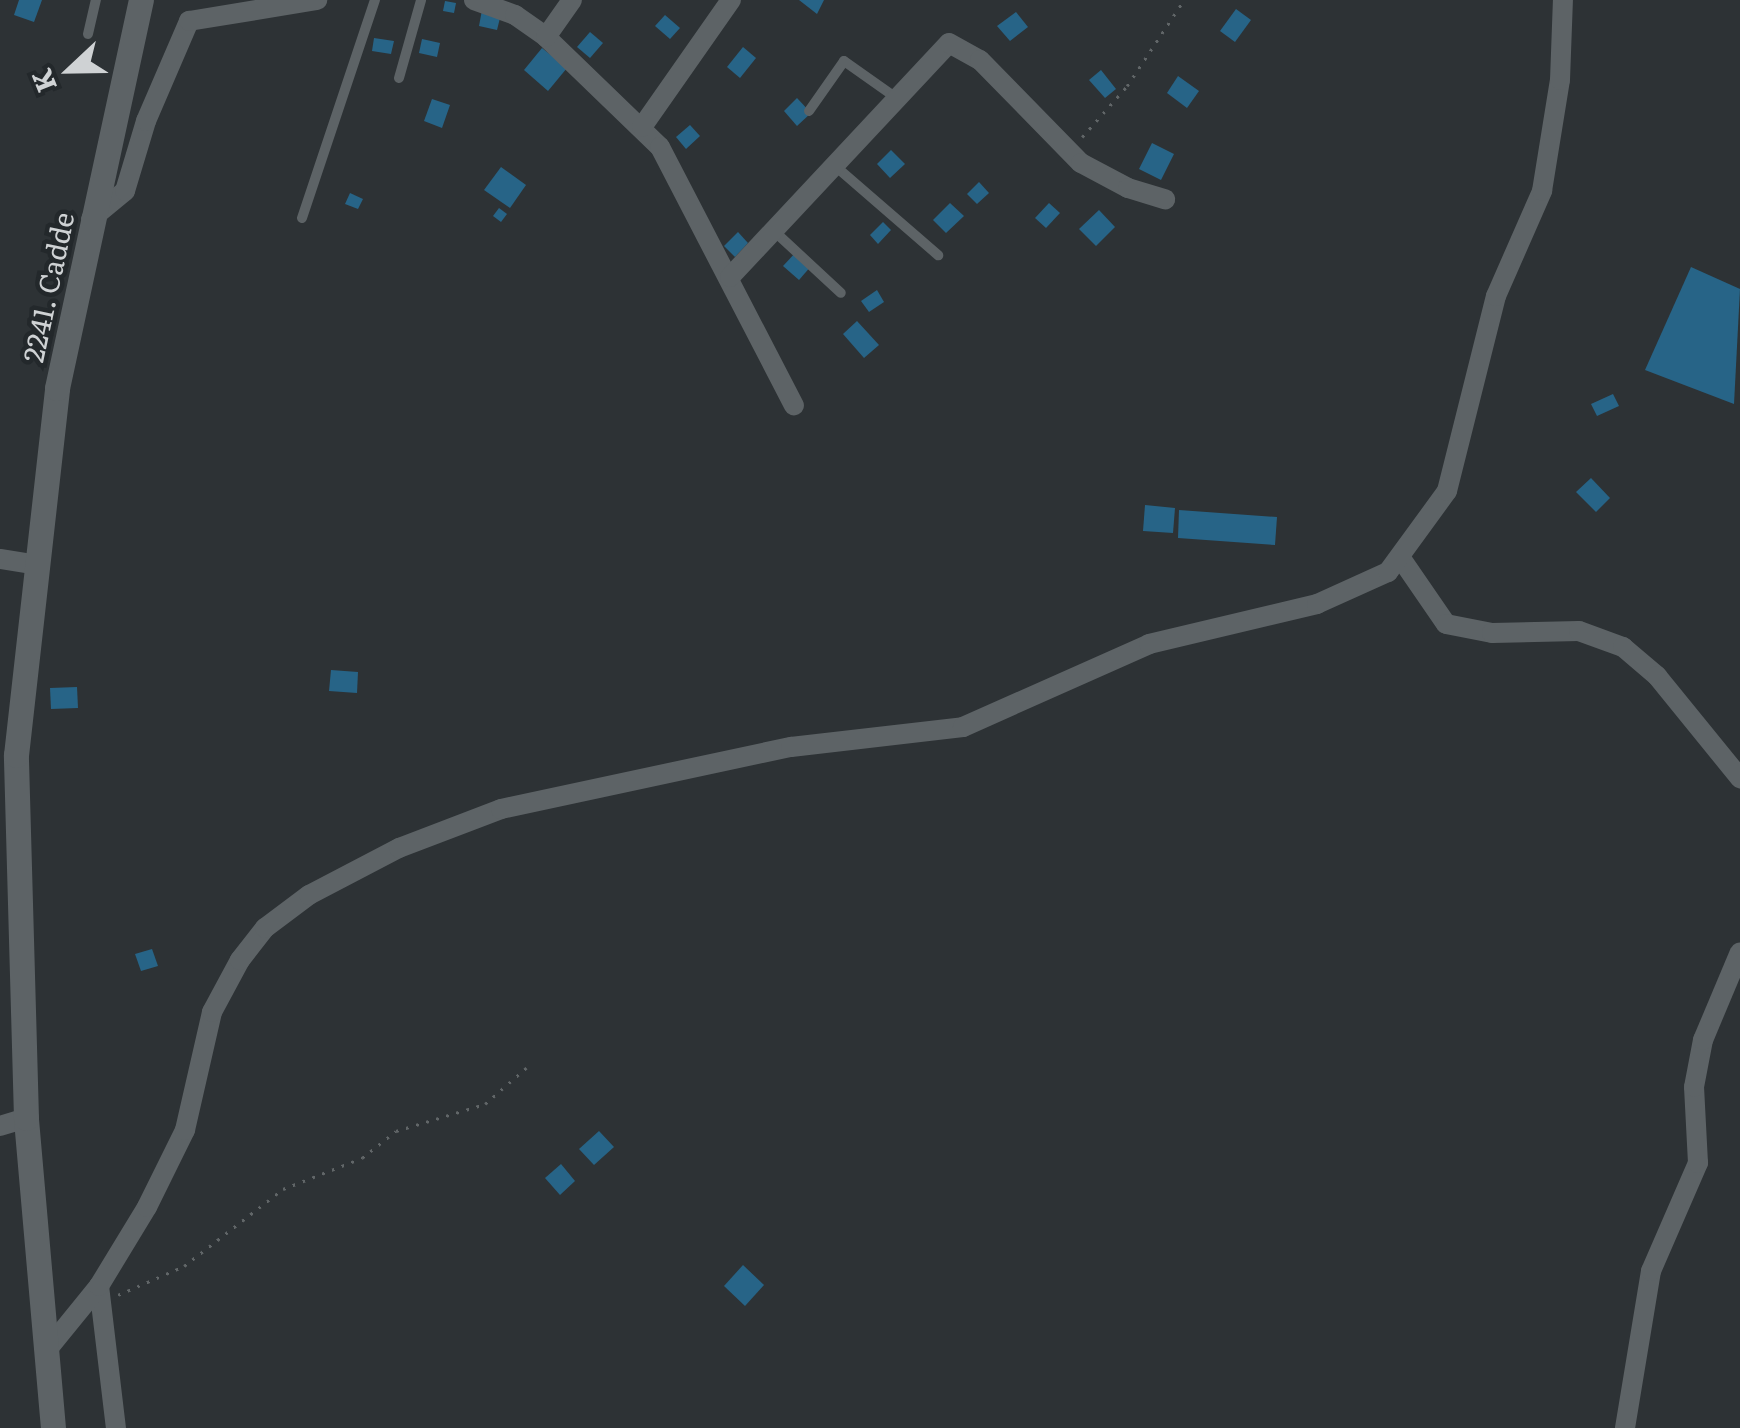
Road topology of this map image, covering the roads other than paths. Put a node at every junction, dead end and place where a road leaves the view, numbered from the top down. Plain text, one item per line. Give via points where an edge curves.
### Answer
1 (96, 0) edge
2 (141, 0) edge
3 (317, 0) edge
4 (375, 0) edge
5 (421, 0) edge
6 (572, 0) edge
7 (732, 0) edge
8 (487, 1) edge
9 (1569, 2) edge
10 (88, 34) dead end
11 (546, 37) junction
12 (399, 78) dead end
13 (895, 97) junction
14 (809, 111) dead end
15 (642, 127) junction
16 (833, 164) junction
17 (1165, 199) dead end
18 (302, 218) dead end
19 (92, 219) junction
20 (774, 230) junction
21 (938, 255) dead end
22 (730, 277) junction
23 (841, 293) dead end
24 (794, 404) dead end
25 (1400, 557) junction
26 (10, 561) edge
27 (1740, 778) edge
28 (1740, 952) edge
29 (26, 1118) junction
30 (0, 1126) edge
31 (100, 1292) junction
32 (47, 1350) junction
33 (53, 1428) edge
34 (116, 1428) edge
35 (1624, 1428) edge

1 - 10 lane
2 - 19 street, 2241. Cadde
3 - 19 street via 190,21 146,121 125,191
4 - 18 lane
5 - 12 lane
6 - 11 street
7 - 15 street
8 - 11 street
9 - 25 street via 1542,190 1496,296 1447,492
11 - 15 street
13 - 14 lane via 844,61
13 - 16 street
13 - 17 street via 944,45 954,44 1002,81 1066,152 1114,182
15 - 22 street via 669,161
16 - 20 street
16 - 21 lane
19 - 26 street, 2241. Cadde via 57,388
20 - 22 street
20 - 23 lane
22 - 24 street
25 - 27 street via 1446,624 1492,633 1579,631 1623,648 1657,676
25 - 31 street via 1367,586 1149,644 963,727 791,748 501,809 399,848 309,895 264,928 212,1012 185,1130
26 - 29 street, 2241. Cadde
28 - 35 street via 1703,1040 1694,1087 1698,1163 1651,1272
29 - 30 street
29 - 32 street, 2241. Cadde
31 - 32 street
31 - 34 street
32 - 33 street, 2241. Cadde

